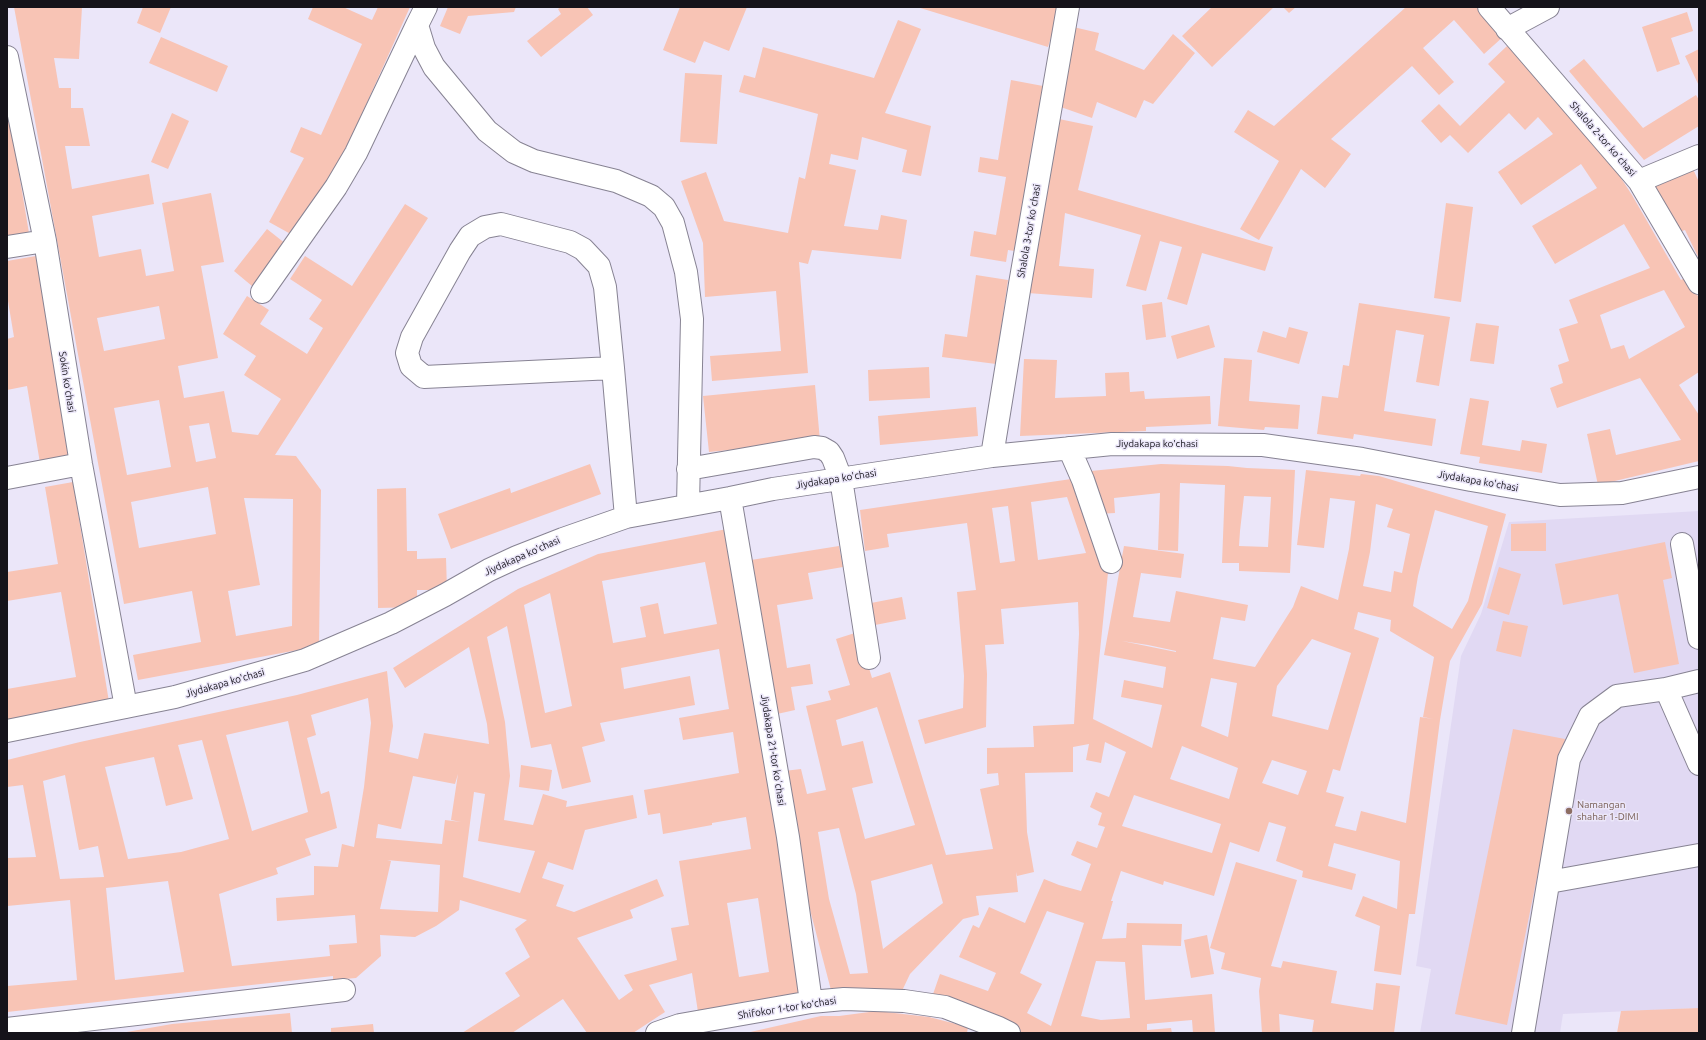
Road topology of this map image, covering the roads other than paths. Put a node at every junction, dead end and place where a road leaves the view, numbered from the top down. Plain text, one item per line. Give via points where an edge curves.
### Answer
1 (1068, 7) edge
2 (1489, 7) edge
3 (1548, 7) edge
4 (422, 16) edge
5 (1507, 28) junction
6 (7, 57) edge
7 (1699, 156) edge
8 (1639, 181) junction
9 (45, 241) junction
10 (7, 247) edge
11 (1699, 283) edge
12 (262, 292) dead end
13 (613, 368) junction
14 (1069, 448) junction
15 (992, 456) junction
16 (81, 464) junction
17 (688, 469) junction
18 (1699, 477) edge
19 (7, 478) edge
20 (841, 479) junction
21 (730, 498) junction
22 (688, 505) junction
23 (626, 517) junction
24 (1682, 544) dead end
25 (1111, 562) dead end
26 (1699, 638) edge
27 (869, 658) dead end
28 (1699, 681) edge
29 (1666, 689) junction
30 (126, 707) junction
31 (7, 731) edge
32 (1699, 764) edge
33 (1699, 854) edge
34 (1549, 882) junction
35 (344, 990) dead end
36 (811, 1002) junction
37 (7, 1030) edge
38 (656, 1033) edge
39 (1009, 1033) edge
40 (1523, 1033) edge

1 - 15 street, Shalola 3-tor koʼchasi
2 - 5 street, Shalola 2-tor koʼchasi
3 - 5 street
4 - 12 street via 356,152 336,187
4 - 17 street via 424,48 434,67 487,131 500,142 514,152 534,160 616,181 651,196 670,218 680,243 692,319
5 - 8 street, Shalola 2-tor koʼchasi
6 - 9 street, Sokin koʻchasi
7 - 8 street
8 - 11 street, Shalola 2-tor koʼchasi
9 - 10 street
9 - 16 street, Sokin koʻchasi
13 - 13 street via 605,287 599,266 584,249 570,242 501,224 485,227 470,236 412,337 407,353 411,366 424,377
13 - 23 street
14 - 15 street, Jiydakapa ko'chasi
14 - 18 street, Jiydakapa ko'chasi via 1112,444 1263,445 1362,459 1560,495 1622,493
14 - 25 street via 1083,480
15 - 20 street, Jiydakapa ko'chasi
16 - 19 street
16 - 30 street, Sokin koʻchasi
17 - 20 street via 822,448 833,458
17 - 22 street
20 - 21 street, Jiydakapa ko'chasi
20 - 27 street
21 - 22 street, Jiydakapa ko'chasi
21 - 36 street, Jiydakapa 21-tor koʼchasi via 788,837
22 - 23 street, Jiydakapa ko'chasi
23 - 30 street, Jiydakapa ko'chasi via 518,557 391,623 305,660 175,697
24 - 26 street
28 - 29 street
29 - 32 street
29 - 34 street via 1617,696 1590,716 1569,759
30 - 31 street, Jiydakapa ko'chasi
33 - 34 street
34 - 40 street
35 - 37 street
36 - 38 street, Shifokor 1-tor koʻchasi via 680,1025
36 - 39 street, Shifokor 1-tor koʻchasi via 844,999 904,1001 946,1007

